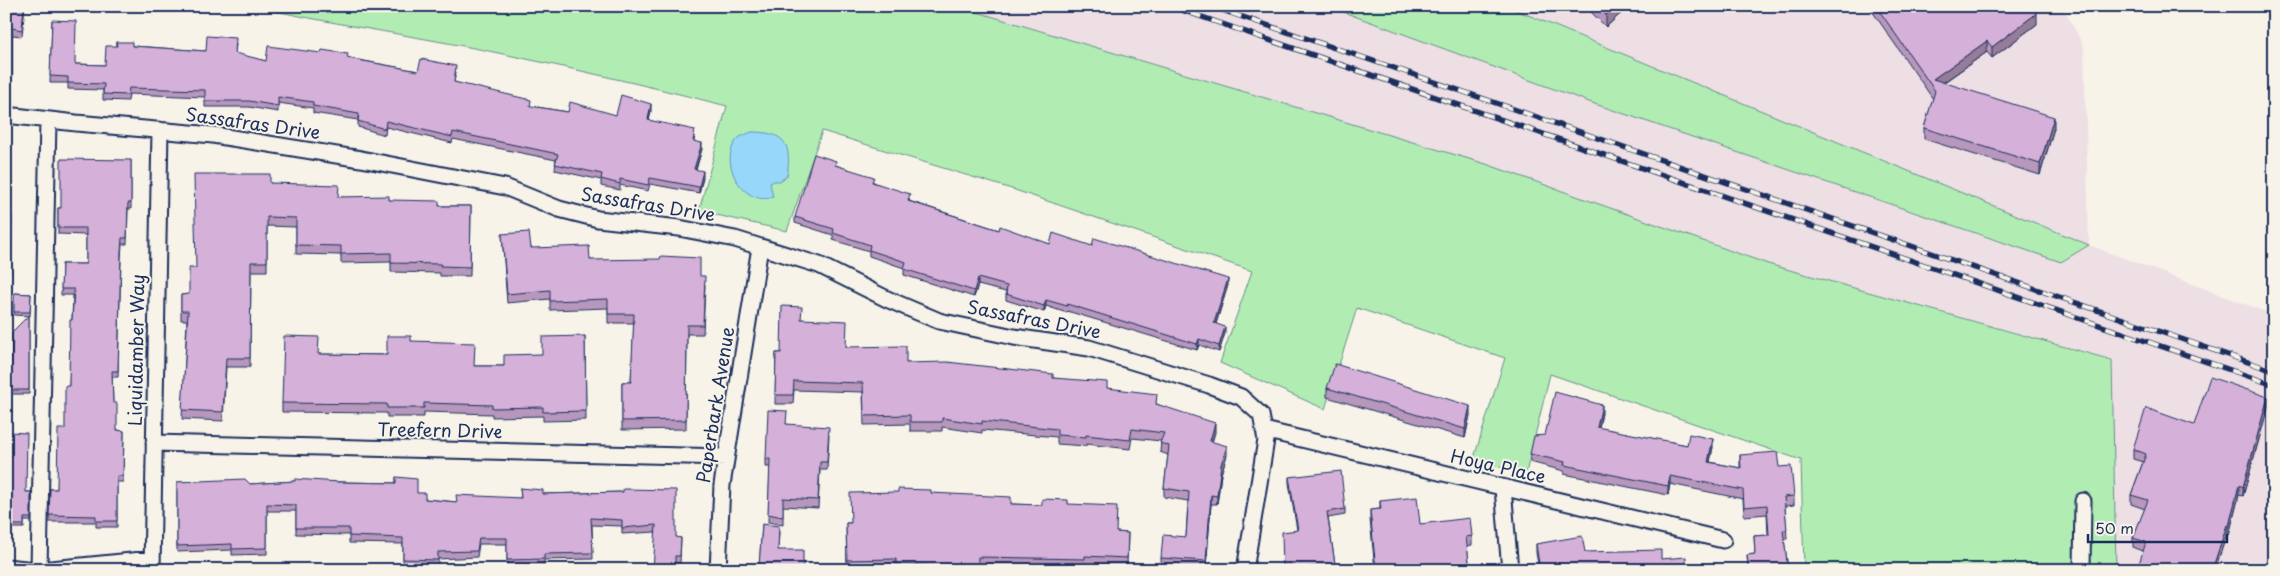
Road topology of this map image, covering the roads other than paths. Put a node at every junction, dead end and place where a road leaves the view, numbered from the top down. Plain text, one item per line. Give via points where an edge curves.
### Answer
1 (6, 114) edge
2 (48, 120) junction
3 (160, 130) junction
4 (760, 246) junction
5 (1264, 430) junction
6 (154, 443) junction
7 (726, 457) junction
8 (1503, 488) junction
9 (2082, 501) dead end
10 (1723, 540) dead end
11 (152, 564) edge
12 (6, 567) edge
13 (39, 570) edge
14 (718, 570) edge
15 (1245, 570) edge
16 (1510, 570) edge
17 (2082, 570) edge

1 - 2 street, Sassafras Drive
2 - 3 street, Sassafras Drive
2 - 13 street
3 - 4 street, Sassafras Drive via 213,135 361,159 506,187 559,209 598,219 679,228
3 - 6 street, Liquidamber Way
4 - 5 street, Sassafras Drive via 819,265 939,321 1014,337 1090,348 1209,385 1241,398 1261,415
4 - 7 street, Paperbark Avenue
5 - 8 street, Hoya Place
5 - 15 street via 1266,440
6 - 7 street, Treefern Drive
6 - 11 street, Liquidamber Way
7 - 14 street, Paperbark Avenue
8 - 10 street, Hoya Place
8 - 16 street
9 - 17 street
11 - 13 street
12 - 13 street

